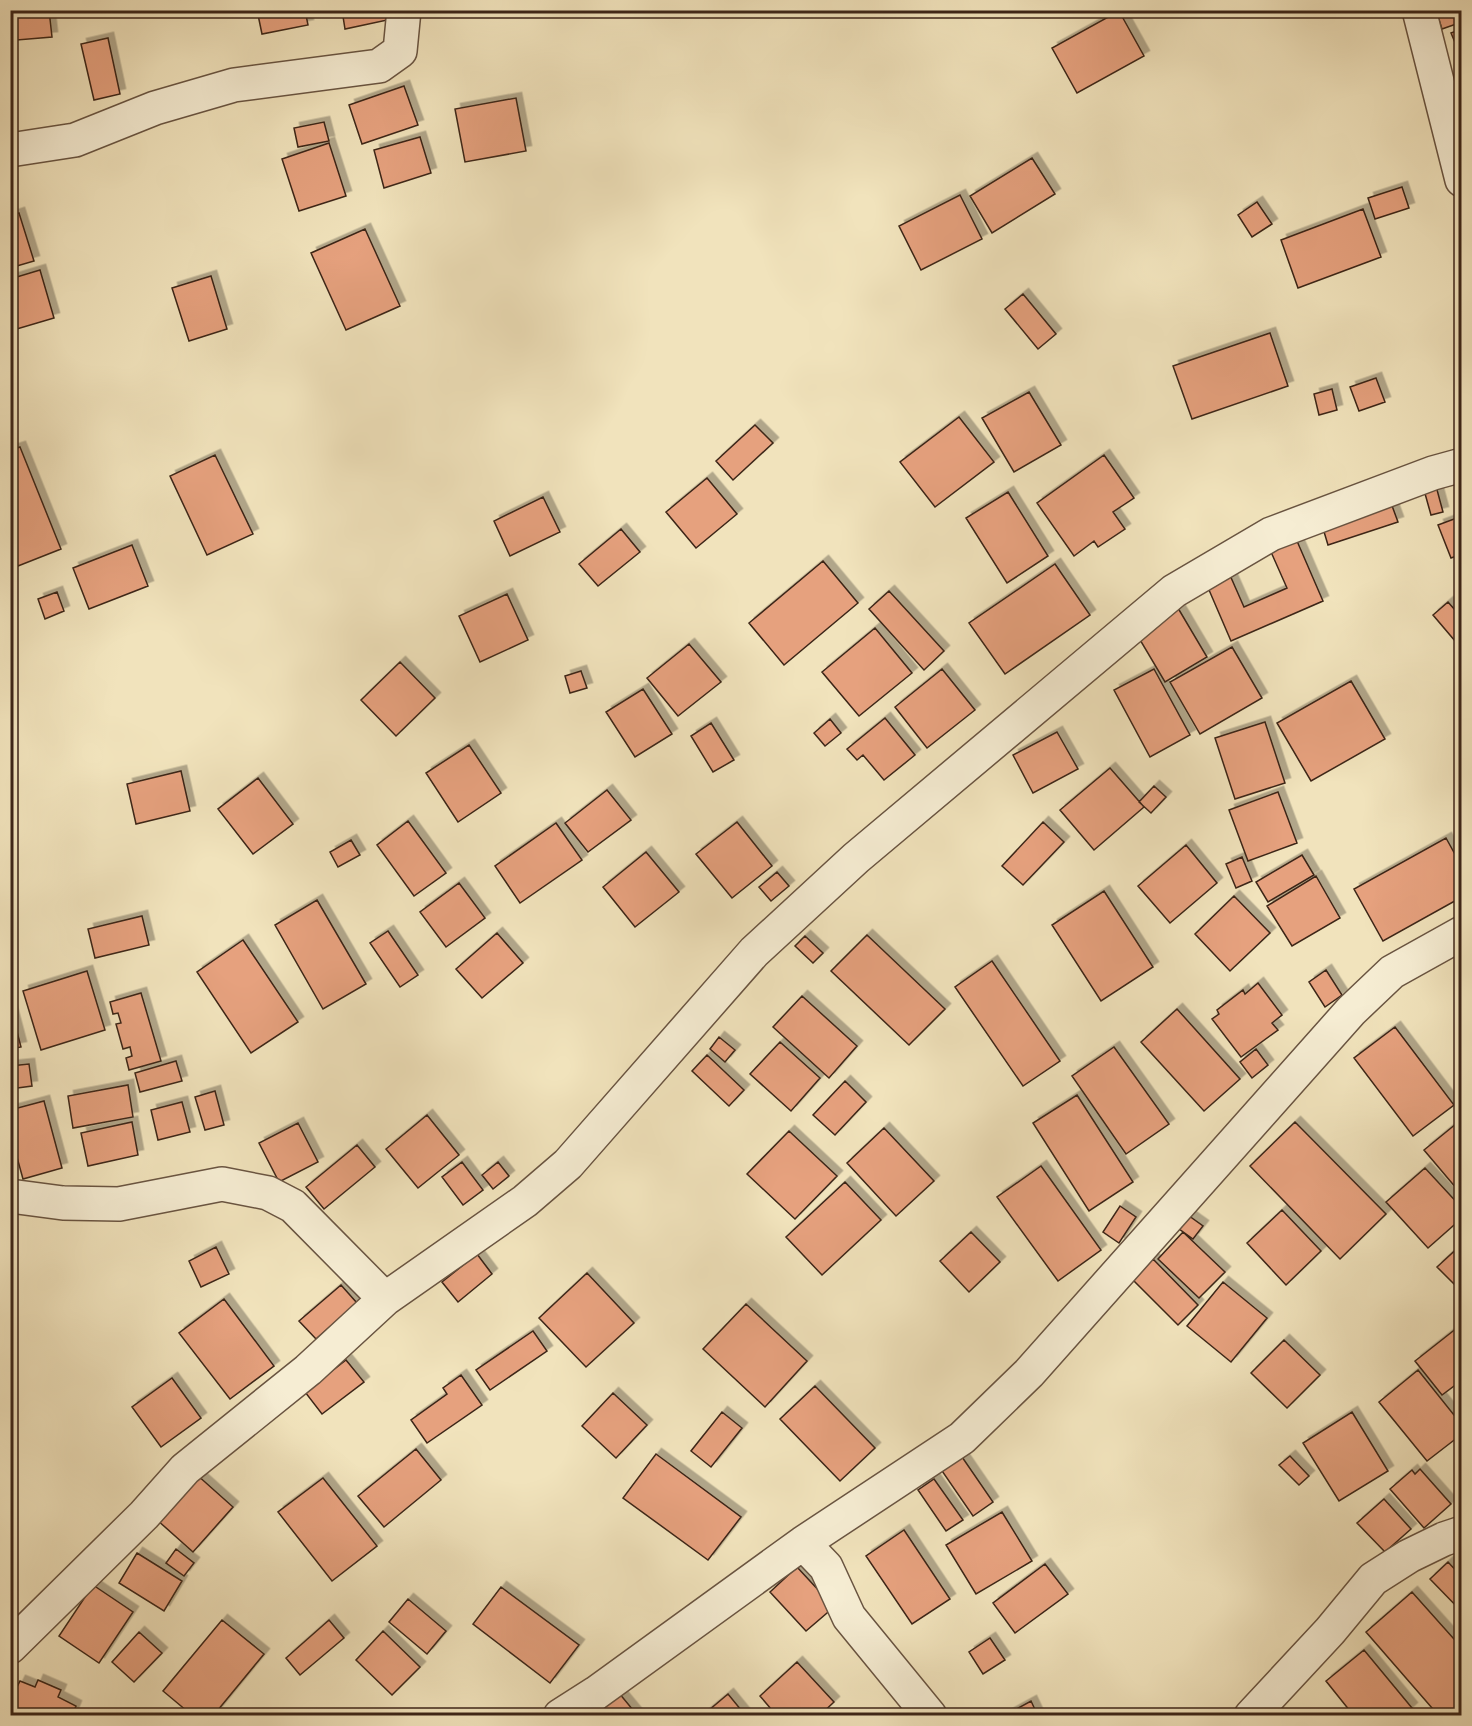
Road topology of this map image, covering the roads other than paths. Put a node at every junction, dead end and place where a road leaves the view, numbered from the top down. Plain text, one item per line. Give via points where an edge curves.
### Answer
1 (404, 10) edge
2 (1419, 10) edge
3 (1453, 109) edge
4 (10, 150) edge
5 (1461, 180) edge
6 (1461, 465) edge
7 (1461, 933) edge
8 (10, 1196) edge
9 (385, 1299) junction
10 (1461, 1533) edge
11 (803, 1543) junction
12 (10, 1647) edge
13 (571, 1713) edge
14 (930, 1716) edge
15 (1251, 1716) edge

1 - 4 street via 400,51 379,66 234,85 155,108 75,140
2 - 3 street
3 - 5 street
6 - 9 street via 1271,534 1174,591 856,858 754,952 568,1164 525,1201
7 - 11 street via 1392,972 1351,1011 1029,1373 962,1438
8 - 9 street via 63,1203 119,1204 222,1184 268,1193 293,1206
9 - 12 street via 308,1370 185,1470
10 - 15 street via 1409,1556 1373,1580
11 - 13 street
11 - 14 street via 826,1567 849,1617

